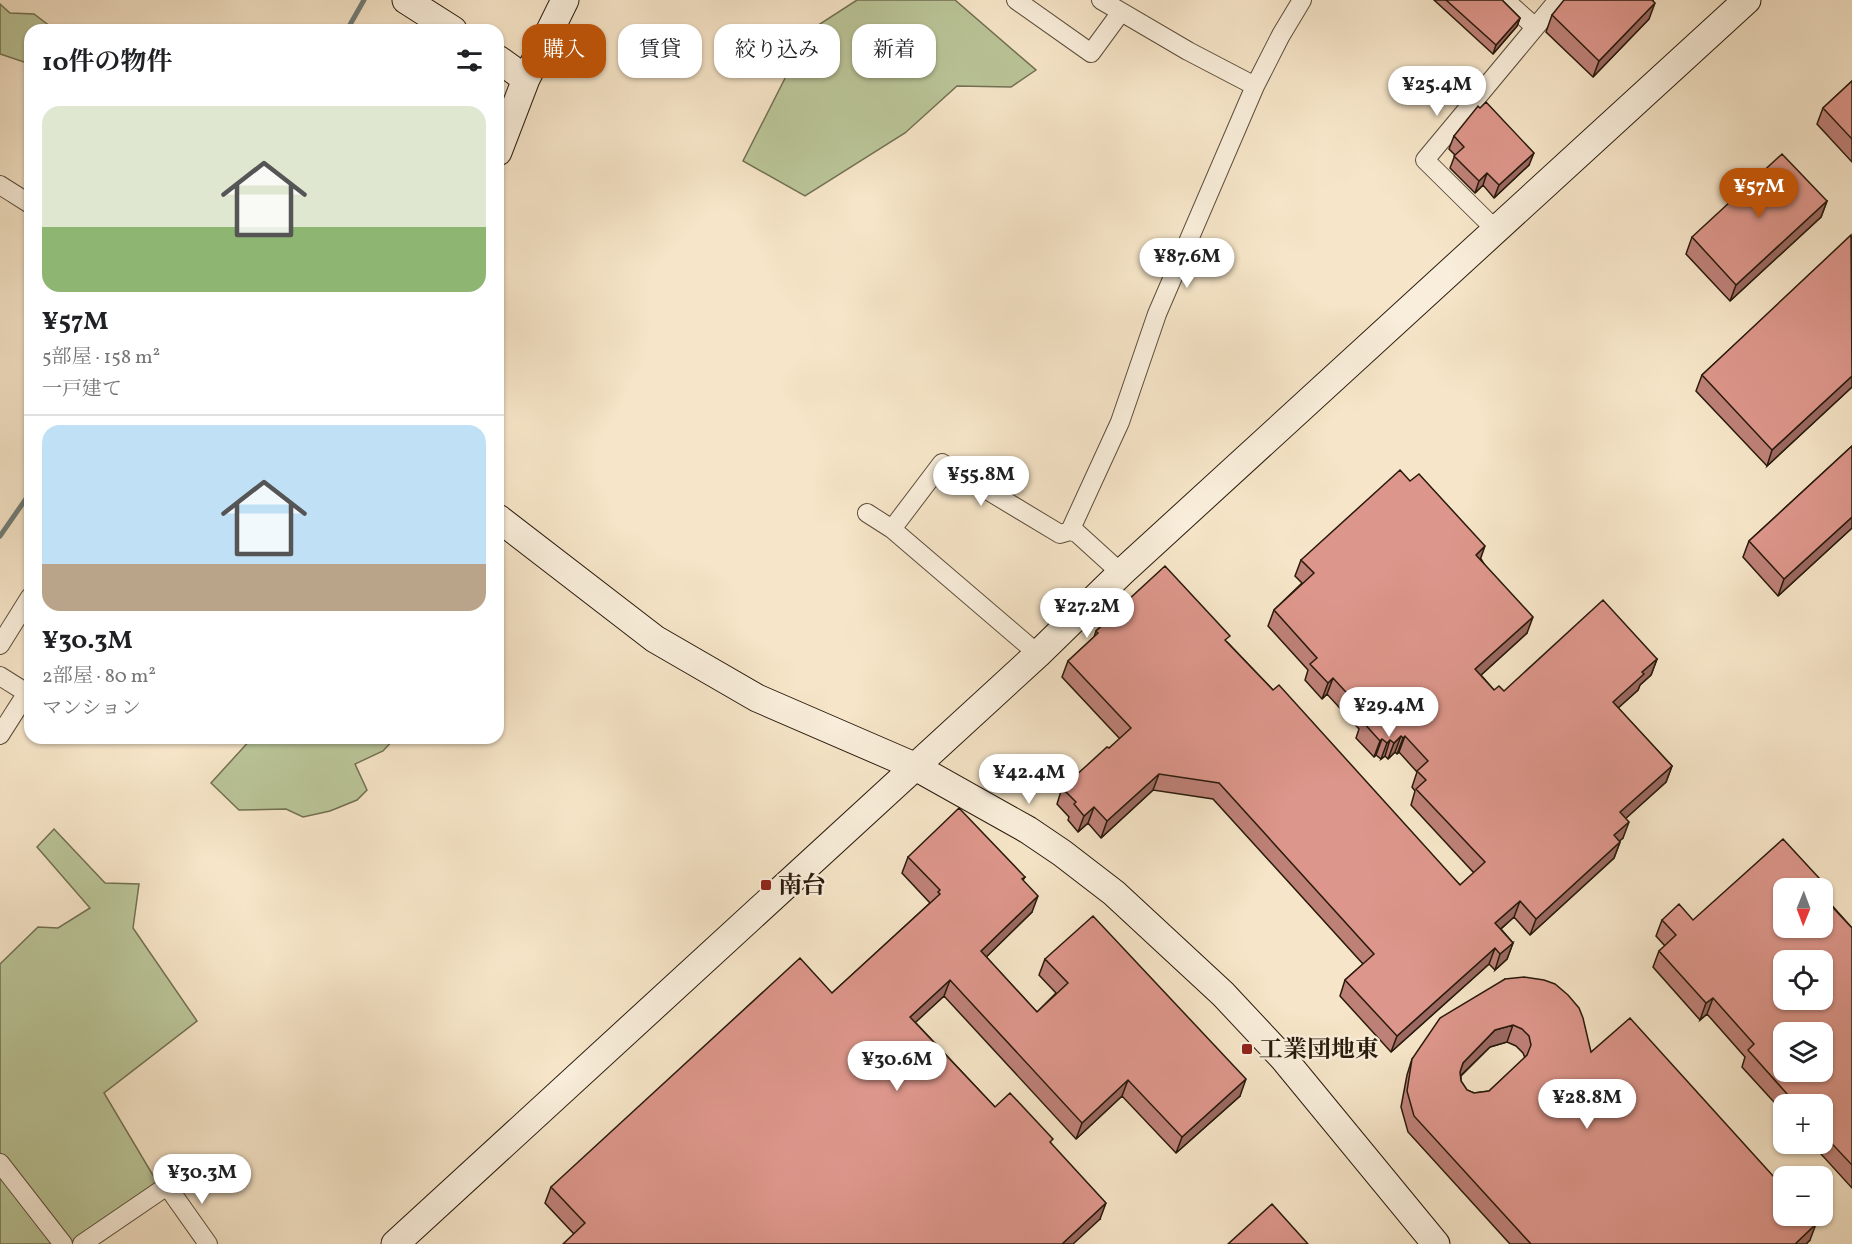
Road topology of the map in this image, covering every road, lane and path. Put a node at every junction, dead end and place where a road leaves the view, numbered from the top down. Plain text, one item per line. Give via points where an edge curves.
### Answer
1 (406, 0) edge
2 (565, 0) edge
3 (1016, 0) edge
4 (1101, 0) edge
5 (1302, 0) edge
6 (1505, 0) edge
7 (1558, 0) edge
8 (1747, 0) edge
9 (1121, 12) junction
10 (444, 24) edge
11 (1535, 27) junction
12 (504, 65) edge
13 (526, 79) junction
14 (1255, 86) junction
15 (504, 136) edge
16 (0, 185) edge
17 (24, 200) edge
18 (1496, 230) junction
19 (867, 513) dead end
20 (504, 523) edge
21 (892, 529) junction
22 (1071, 531) junction
23 (1121, 573) junction
24 (24, 607) edge
25 (0, 645) edge
26 (1038, 654) junction
27 (0, 676) edge
28 (24, 688) edge
29 (24, 696) edge
30 (0, 735) edge
31 (914, 766) junction
32 (0, 1163) edge
33 (63, 1244) edge
34 (82, 1244) edge
35 (208, 1244) edge
36 (395, 1244) edge
37 (1436, 1244) edge

1 - 10 street
2 - 13 street
3 - 9 street via 1091,53
4 - 9 street
5 - 14 street
6 - 11 street
7 - 11 street
8 - 18 street
9 - 14 street
11 - 18 street via 1425,160
12 - 13 street
13 - 15 street
14 - 22 street via 1157,314 1120,422
16 - 17 street
18 - 23 street
19 - 21 street
20 - 31 street via 655,639 757,698
21 - 22 street via 942,463 1060,534
21 - 26 street
22 - 23 street
23 - 26 street
24 - 25 street
26 - 31 street
27 - 28 street
29 - 30 street
31 - 36 street
31 - 37 street via 1053,847 1146,922 1283,1058
32 - 33 street
34 - 35 street via 166,1186

